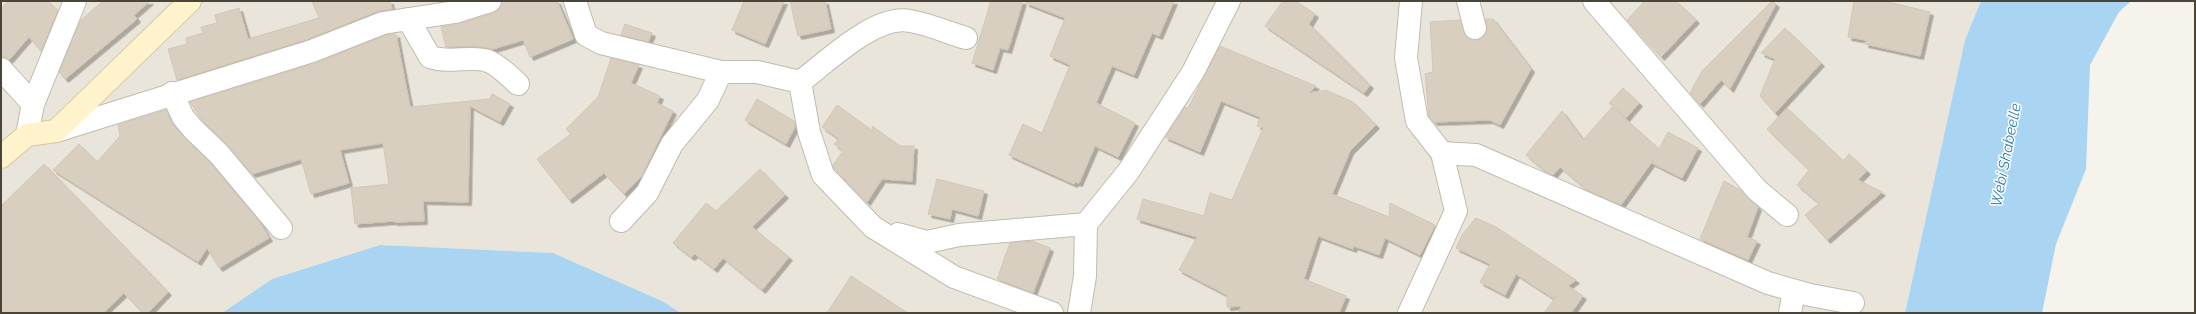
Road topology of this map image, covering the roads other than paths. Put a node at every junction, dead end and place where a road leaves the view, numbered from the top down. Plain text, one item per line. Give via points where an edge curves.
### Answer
1 (75, 1) edge
2 (190, 1) edge
3 (490, 1) edge
4 (575, 1) edge
5 (1229, 1) edge
6 (1411, 1) edge
7 (1468, 1) edge
8 (1594, 1) edge
9 (408, 19) junction
10 (1475, 28) dead end
11 (966, 38) dead end
12 (1, 69) edge
13 (721, 72) junction
14 (800, 82) junction
15 (518, 84) dead end
16 (172, 93) junction
17 (33, 104) junction
18 (56, 131) junction
19 (27, 135) junction
20 (1442, 153) junction
21 (1, 158) edge
22 (1787, 215) dead end
23 (621, 221) dead end
24 (1086, 224) junction
25 (873, 227) junction
26 (281, 228) dead end
27 (1794, 291) junction
28 (1853, 303) dead end
29 (1052, 313) edge
30 (1079, 313) edge
31 (1409, 313) edge
32 (1790, 313) edge

1 - 17 street
2 - 18 main road
3 - 9 street via 455,12
4 - 13 street via 586,35 602,43
5 - 24 street via 1194,72 1128,172
6 - 20 street via 1406,58 1417,121
7 - 10 street
8 - 22 street via 1757,190
9 - 15 street via 430,57 441,61 480,59 490,62
9 - 16 street via 382,22 312,51
11 - 14 street via 909,20 888,22 864,34
12 - 17 street
13 - 14 street via 757,72
13 - 23 street via 708,100 672,144 646,193
14 - 25 street via 809,132 823,175
16 - 18 street
16 - 26 street via 183,117 219,154
17 - 19 street
18 - 19 main road
19 - 21 main road
20 - 27 street via 1476,155 1768,283
20 - 31 street via 1456,211
24 - 25 street via 959,235 927,242
24 - 30 street via 1086,276
25 - 29 street via 954,277
27 - 28 street
27 - 32 street

